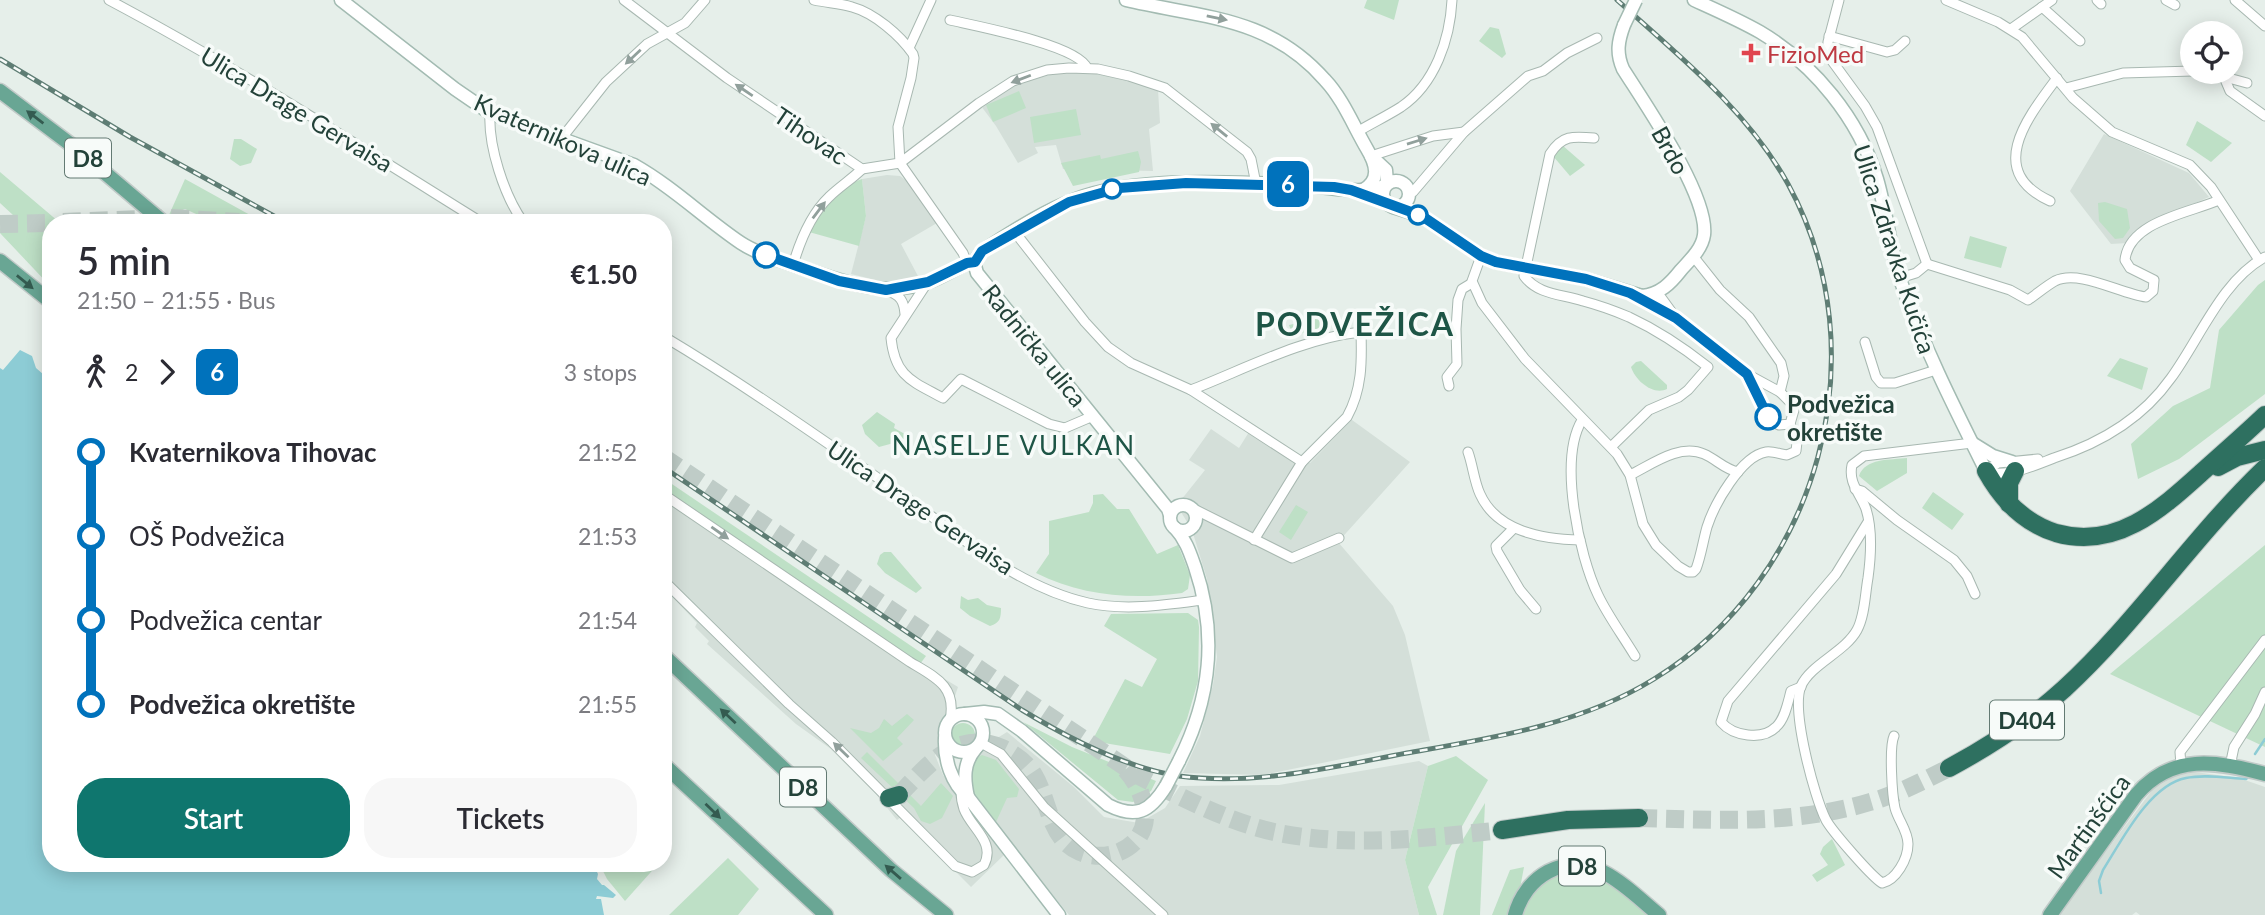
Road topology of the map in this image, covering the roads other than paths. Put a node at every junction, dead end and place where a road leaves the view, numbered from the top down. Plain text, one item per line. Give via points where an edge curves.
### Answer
1 (110, 0) edge
2 (341, 0) edge
3 (624, 0) edge
4 (705, 0) edge
5 (814, 0) edge
6 (931, 0) edge
7 (1126, 0) edge
8 (1452, 0) edge
9 (1637, 0) edge
10 (1694, 0) edge
11 (1839, 0) edge
12 (1946, 0) edge
13 (2052, 0) edge
14 (2166, 0) edge
15 (2235, 0) edge
16 (2175, 5) dead end
17 (2042, 7) junction
18 (950, 20) dead end
19 (2265, 26) edge
20 (2011, 29) junction
21 (666, 32) junction
22 (1829, 36) junction
23 (1597, 38) dead end
24 (1905, 41) dead end
25 (2080, 41) dead end
26 (909, 48) junction
27 (1087, 68) junction
28 (2180, 72) edge
29 (2057, 78) junction
30 (2243, 82) edge
31 (2247, 83) dead end
32 (2227, 84) edge
33 (2066, 88) junction
34 (0, 91) edge
35 (490, 113) junction
36 (2265, 116) edge
37 (1357, 132) junction
38 (1464, 132) junction
39 (1594, 138) dead end
40 (561, 139) junction
41 (1371, 156) junction
42 (900, 163) junction
43 (862, 169) junction
44 (1256, 184) junction
45 (1386, 185) junction
46 (1357, 190) junction
47 (1411, 195) junction
48 (2220, 200) junction
49 (2050, 201) dead end
50 (1390, 205) junction
51 (154, 214) edge
52 (468, 214) edge
53 (518, 214) edge
54 (1422, 216) junction
55 (1014, 232) junction
56 (1481, 256) junction
57 (1693, 256) junction
58 (2262, 259) edge
59 (0, 261) edge
60 (971, 262) junction
61 (1927, 264) junction
62 (793, 265) junction
63 (1525, 269) junction
64 (1900, 278) junction
65 (928, 282) junction
66 (1472, 283) junction
67 (892, 290) junction
68 (1657, 292) junction
69 (1630, 293) junction
70 (42, 295) edge
71 (907, 312) junction
72 (1676, 318) junction
73 (672, 342) edge
74 (1865, 342) dead end
75 (1936, 370) junction
76 (1747, 374) junction
77 (1449, 386) dead end
78 (1191, 390) junction
79 (1780, 392) junction
80 (2265, 415) edge
81 (1093, 416) junction
82 (1582, 420) junction
83 (1790, 424) junction
84 (1972, 443) junction
85 (1611, 447) junction
86 (1468, 452) dead end
87 (2256, 452) edge
88 (1302, 463) junction
89 (2013, 467) junction
90 (2263, 469) edge
91 (1986, 471) junction
92 (1738, 472) junction
93 (1630, 475) junction
94 (1854, 489) junction
95 (2180, 492) junction
96 (672, 501) edge
97 (2009, 504) junction
98 (1174, 510) junction
99 (1192, 521) junction
100 (1868, 522) junction
101 (1514, 528) junction
102 (1339, 538) dead end
103 (1254, 540) junction
104 (1580, 540) junction
105 (672, 589) edge
106 (1975, 594) dead end
107 (1203, 600) junction
108 (1536, 609) dead end
109 (2265, 640) edge
110 (1635, 656) dead end
111 (672, 663) edge
112 (1801, 687) junction
113 (2265, 692) edge
114 (965, 714) junction
115 (1004, 719) junction
116 (950, 720) junction
117 (1894, 736) dead end
118 (945, 738) junction
119 (980, 742) junction
120 (2181, 765) junction
121 (2230, 766) junction
122 (1950, 768) tunnel mouth
123 (672, 772) edge
124 (2265, 774) edge
125 (964, 794) junction
126 (1639, 818) tunnel mouth
127 (1502, 830) tunnel mouth
128 (826, 915) edge
129 (946, 915) edge
130 (1059, 915) edge
131 (1163, 915) edge
132 (1515, 915) edge
133 (1659, 915) edge
134 (2050, 915) edge

1 - 52 street, Ulica Drage Gervaisa
2 - 35 main road, Kvaternikova ulica
3 - 21 street, Tihovac
4 - 21 street via 685,23
5 - 26 street via 863,11
6 - 26 street
7 -> 37 main road via 1229,20 1270,36 1327,82
8 - 37 street via 1446,41 1420,89 1402,106
9 - 57 main road, Brdo, bridge via 1624,25 1618,58 1700,205 1703,238
10 - 64 main road, Ulica Zdravka Kučića via 1745,24 1788,52 1844,112 1877,179
11 - 22 street
12 - 20 street
13 - 17 street
14 - 16 street
15 - 19 street
17 - 20 street
17 - 25 street
18 - 27 street via 1035,40 1081,59
20 - 29 street via 2033,47
21 -> 40 street via 606,82
43 -> 21 street, Tihovac
22 - 24 street via 1887,52
22 - 61 street via 1827,54 1877,127
23 - 38 street via 1528,76
26 - 42 street via 914,58 900,114
27 -> 42 street, Tihovac via 1047,70 1013,81
44 -> 27 street via 1247,152 1183,100 1150,81
28 - 33 street via 2123,73
29 - 33 street
29 - 49 street via 2036,106 2018,142 2015,160 2021,180
30 - 31 street
32 - 36 street via 2230,91
33 - 48 street via 2112,132 2190,165
51 -> 34 main road, D8
35 - 40 main road, Kvaternikova ulica
35 - 53 street via 491,144
37 - 41 main road
41 -> 38 street via 1433,136
38 - 47 street
39 - 63 street via 1566,138 1550,154
40 - 62 main road, Kvaternikova ulica via 634,165 743,244
41 - 45 main road via 1387,170
41 - 46 main road via 1375,178 1370,186
42 - 43 street, Tihovac
42 - 60 street, Radnička ulica
62 -> 43 street via 814,214
44 - 46 main road, Kvaternikova ulica
44 - 55 main road, Kvaternikova ulica via 1119,188 1072,200
45 - 46 main road, Kvaternikova ulica
45 - 47 main road, Kvaternikova ulica via 1396,180 1404,183
45 - 50 main road via 1382,195
46 - 50 main road, Kvaternikova ulica
47 - 50 main road via 1404,204
47 - 54 main road, Kvaternikova ulica
48 - 58 street
48 - 61 street via 2149,226 2138,235 2125,257 2127,266 2154,280 2146,297 2064,278 2028,300
50 - 54 main road, Kvaternikova ulica
54 - 56 main road, Kvaternikova ulica
55 - 60 main road, Kvaternikova ulica
55 - 78 street via 1108,348
56 - 63 main road, Kvaternikova ulica
56 - 66 street
57 - 68 main road, Brdo
57 - 79 street via 1749,317 1780,363 1784,376
58 - 89 street via 2217,306 2170,380 2140,412 2105,437 2064,455
59 -> 70 main road
60 - 65 main road, Kvaternikova ulica
60 - 81 main road, Radnička ulica
61 - 64 street
62 - 67 main road, Kvaternikova ulica via 849,284
63 - 69 main road, Kvaternikova ulica via 1586,279
63 - 85 street via 1524,276 1540,289 1626,316 1708,367 1688,390 1649,410
64 - 75 main road, Ulica Zdravka Kučića
65 - 67 main road, Kvaternikova ulica
65 - 71 street, Kvaternikova ulica
66 - 77 street via 1462,289 1458,300 1457,364 1447,377
66 - 82 street via 1518,351
67 - 71 street via 907,298
68 - 69 main road, Kvaternikova ulica
68 - 72 street, Kvaternikova ulica
69 - 72 street, Kvaternikova ulica
71 - 81 street, Kvaternikova ulica via 891,338 898,368 905,377 943,398 961,379 1065,428
72 - 76 street, Kvaternikova ulica
73 - 107 street, Ulica Drage Gervaisa via 997,562 1045,589 1086,603 1122,607
74 - 75 street, Ulica Zdravka Kučića via 1881,383
75 - 84 main road, Ulica Zdravka Kučića
76 - 79 street, Kvaternikova ulica
76 - 83 street, Kvaternikova ulica via 1771,421
78 - 88 street
78 - 88 street via 1296,349 1361,332 1361,375 1352,408
79 - 83 street via 1794,410
80 - 95 highway
81 - 98 main road, Radnička ulica via 1153,492
82 - 85 street
82 - 104 street via 1572,482
83 - 92 street via 1796,451 1762,453
84 - 89 main road
84 - 91 main road, Ulica Zdravka Kučića
84 - 94 street via 1864,456 1852,465
85 - 93 street
86 - 101 street via 1482,498 1497,517
87 - 95 highway via 2222,464
88 - 103 street
89 - 91 street via 2004,473
89 - 97 highway
90 - 122 highway, D404 via 2062,691 2027,720
91 - 97 highway
92 - 93 street via 1727,470 1706,454 1686,452
92 - 93 street via 1711,516 1693,572 1678,566 1649,536
94 - 100 street via 1867,510
94 - 106 street via 1954,560
95 - 97 highway via 2136,525 2089,537 2045,529
96 -> 116 street via 934,677 950,696
98 - 99 main road, Radnička ulica via 1186,505
98 - 99 main road via 1171,524
99 - 103 street, Radnička ulica
99 - 107 main road via 1187,544
100 - 112 street via 1870,562 1859,625
100 - 112 street via 1808,609 1728,701 1721,722 1741,733 1767,733 1779,724 1791,691
101 - 104 street
101 - 108 street via 1496,546 1497,551
102 - 103 street, Radnička ulica via 1292,558
104 - 110 street via 1597,594
125 -> 105 street via 965,811 988,852 984,864 972,872 955,866 894,796 789,704
107 - 115 main road, bridge via 1208,678 1196,726 1166,786 1144,810 1129,813 1108,805
109 - 120 street via 2180,752
129 -> 111 main road, D8 via 891,870
112 - 117 street via 1799,727 1825,819 1882,883 1899,870 1908,845 1895,809
113 - 121 street via 2234,747
114 - 115 main road via 984,712
114 - 116 main road
114 - 119 main road via 980,723
115 - 119 main road via 988,724
116 - 118 main road
118 - 119 main road via 952,748 964,752
118 - 125 main road via 946,757
119 - 125 main road via 965,769
119 - 131 street via 1001,754 1044,807
120 - 121 main road
120 - 134 main road, Martinšćica via 2146,783
121 - 124 main road
123 -> 128 main road
125 - 130 main road
126 - 127 highway via 1567,820
132 - 133 main road, D8 via 1530,884 1553,868 1569,865 1604,872

